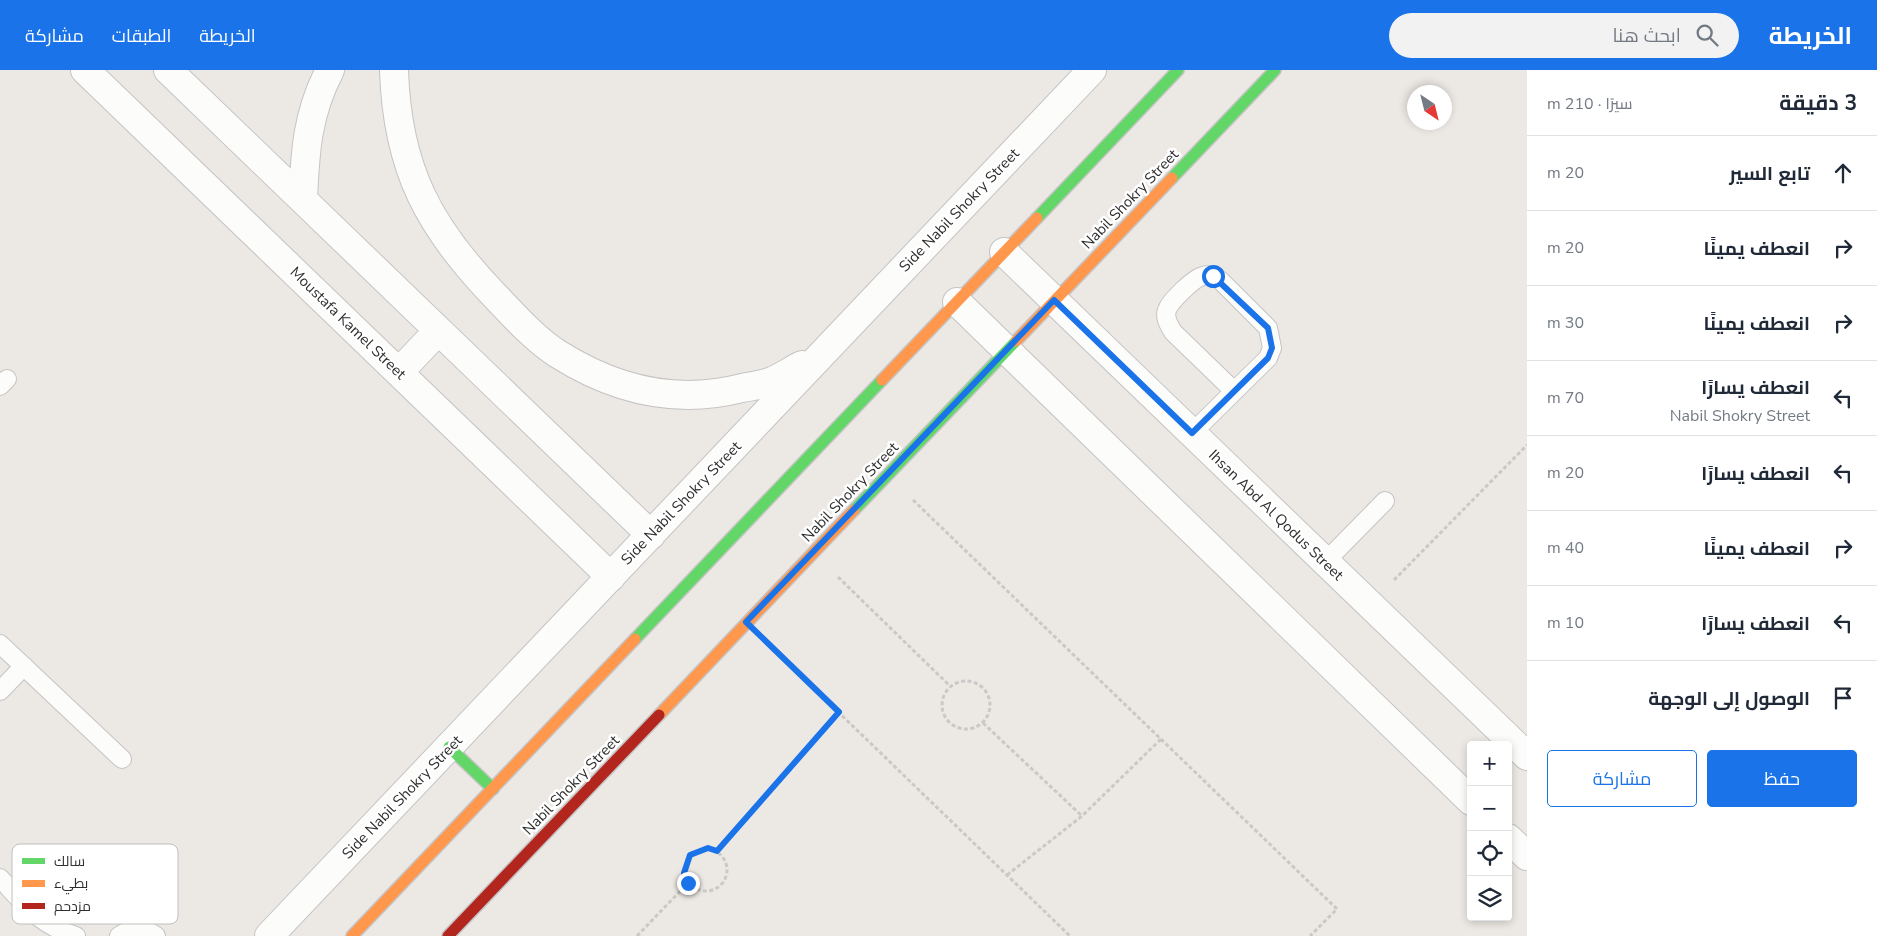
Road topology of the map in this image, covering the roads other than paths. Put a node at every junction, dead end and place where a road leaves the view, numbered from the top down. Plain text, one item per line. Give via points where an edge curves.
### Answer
1 (85, 70) edge
2 (168, 70) edge
3 (330, 70) edge
4 (394, 70) edge
5 (1092, 70) edge
6 (1178, 70) edge
7 (1275, 70) edge
8 (303, 200) junction
9 (1004, 252) junction
10 (1054, 300) junction
11 (957, 302) junction
12 (438, 330) junction
13 (1006, 350) junction
14 (821, 355) junction
15 (399, 372) junction
16 (1234, 391) junction
17 (1192, 433) junction
18 (1385, 502) dead end
19 (650, 535) junction
20 (1325, 562) junction
21 (611, 577) junction
22 (0, 644) edge
23 (24, 666) junction
24 (0, 691) edge
25 (449, 748) junction
26 (1527, 756) edge
27 (122, 759) dead end
28 (492, 789) junction
29 (1467, 797) edge
30 (1512, 842) edge
31 (1527, 856) edge
32 (0, 878) edge
33 (12, 891) edge
34 (46, 924) edge
35 (76, 936) edge
36 (118, 936) edge
37 (156, 936) edge
38 (269, 936) edge
39 (352, 936) edge
40 (448, 936) edge

1 - 15 street, Moustafa Kamel Street
2 - 8 street
3 - 8 street via 305,142
4 - 14 street via 395,105 404,150 419,192 440,232 475,276 557,353 606,380 660,395 716,395 762,384
5 - 14 street, Side Nabil Shokry Street
6 - 9 street
7 - 10 street, Nabil Shokry Street
8 - 12 street
9 - 10 street, Ihsan Abd Al Qodus Street
9 - 11 street
10 - 13 street, Nabil Shokry Street
10 - 17 street, Ihsan Abd Al Qodus Street
11 - 13 street
11 - 28 street
12 - 15 street
12 - 19 street
13 - 29 street
13 - 40 street, Nabil Shokry Street
14 - 19 street, Side Nabil Shokry Street
15 - 21 street, Moustafa Kamel Street
16 - 16 lane via 1268,358 1272,337 1268,328 1221,281 1204,275 1173,301 1167,310 1167,322 1173,332
16 - 17 lane
17 - 20 street, Ihsan Abd Al Qodus Street
18 - 20 lane
19 - 21 street, Side Nabil Shokry Street
20 - 26 street, Ihsan Abd Al Qodus Street
21 - 25 street, Side Nabil Shokry Street
22 - 23 lane
23 - 24 lane
23 - 27 lane
25 - 28 street
25 - 38 street, Side Nabil Shokry Street
28 - 39 street
30 - 31 street
32 - 33 lane
34 - 35 lane
36 - 37 lane via 136,929

